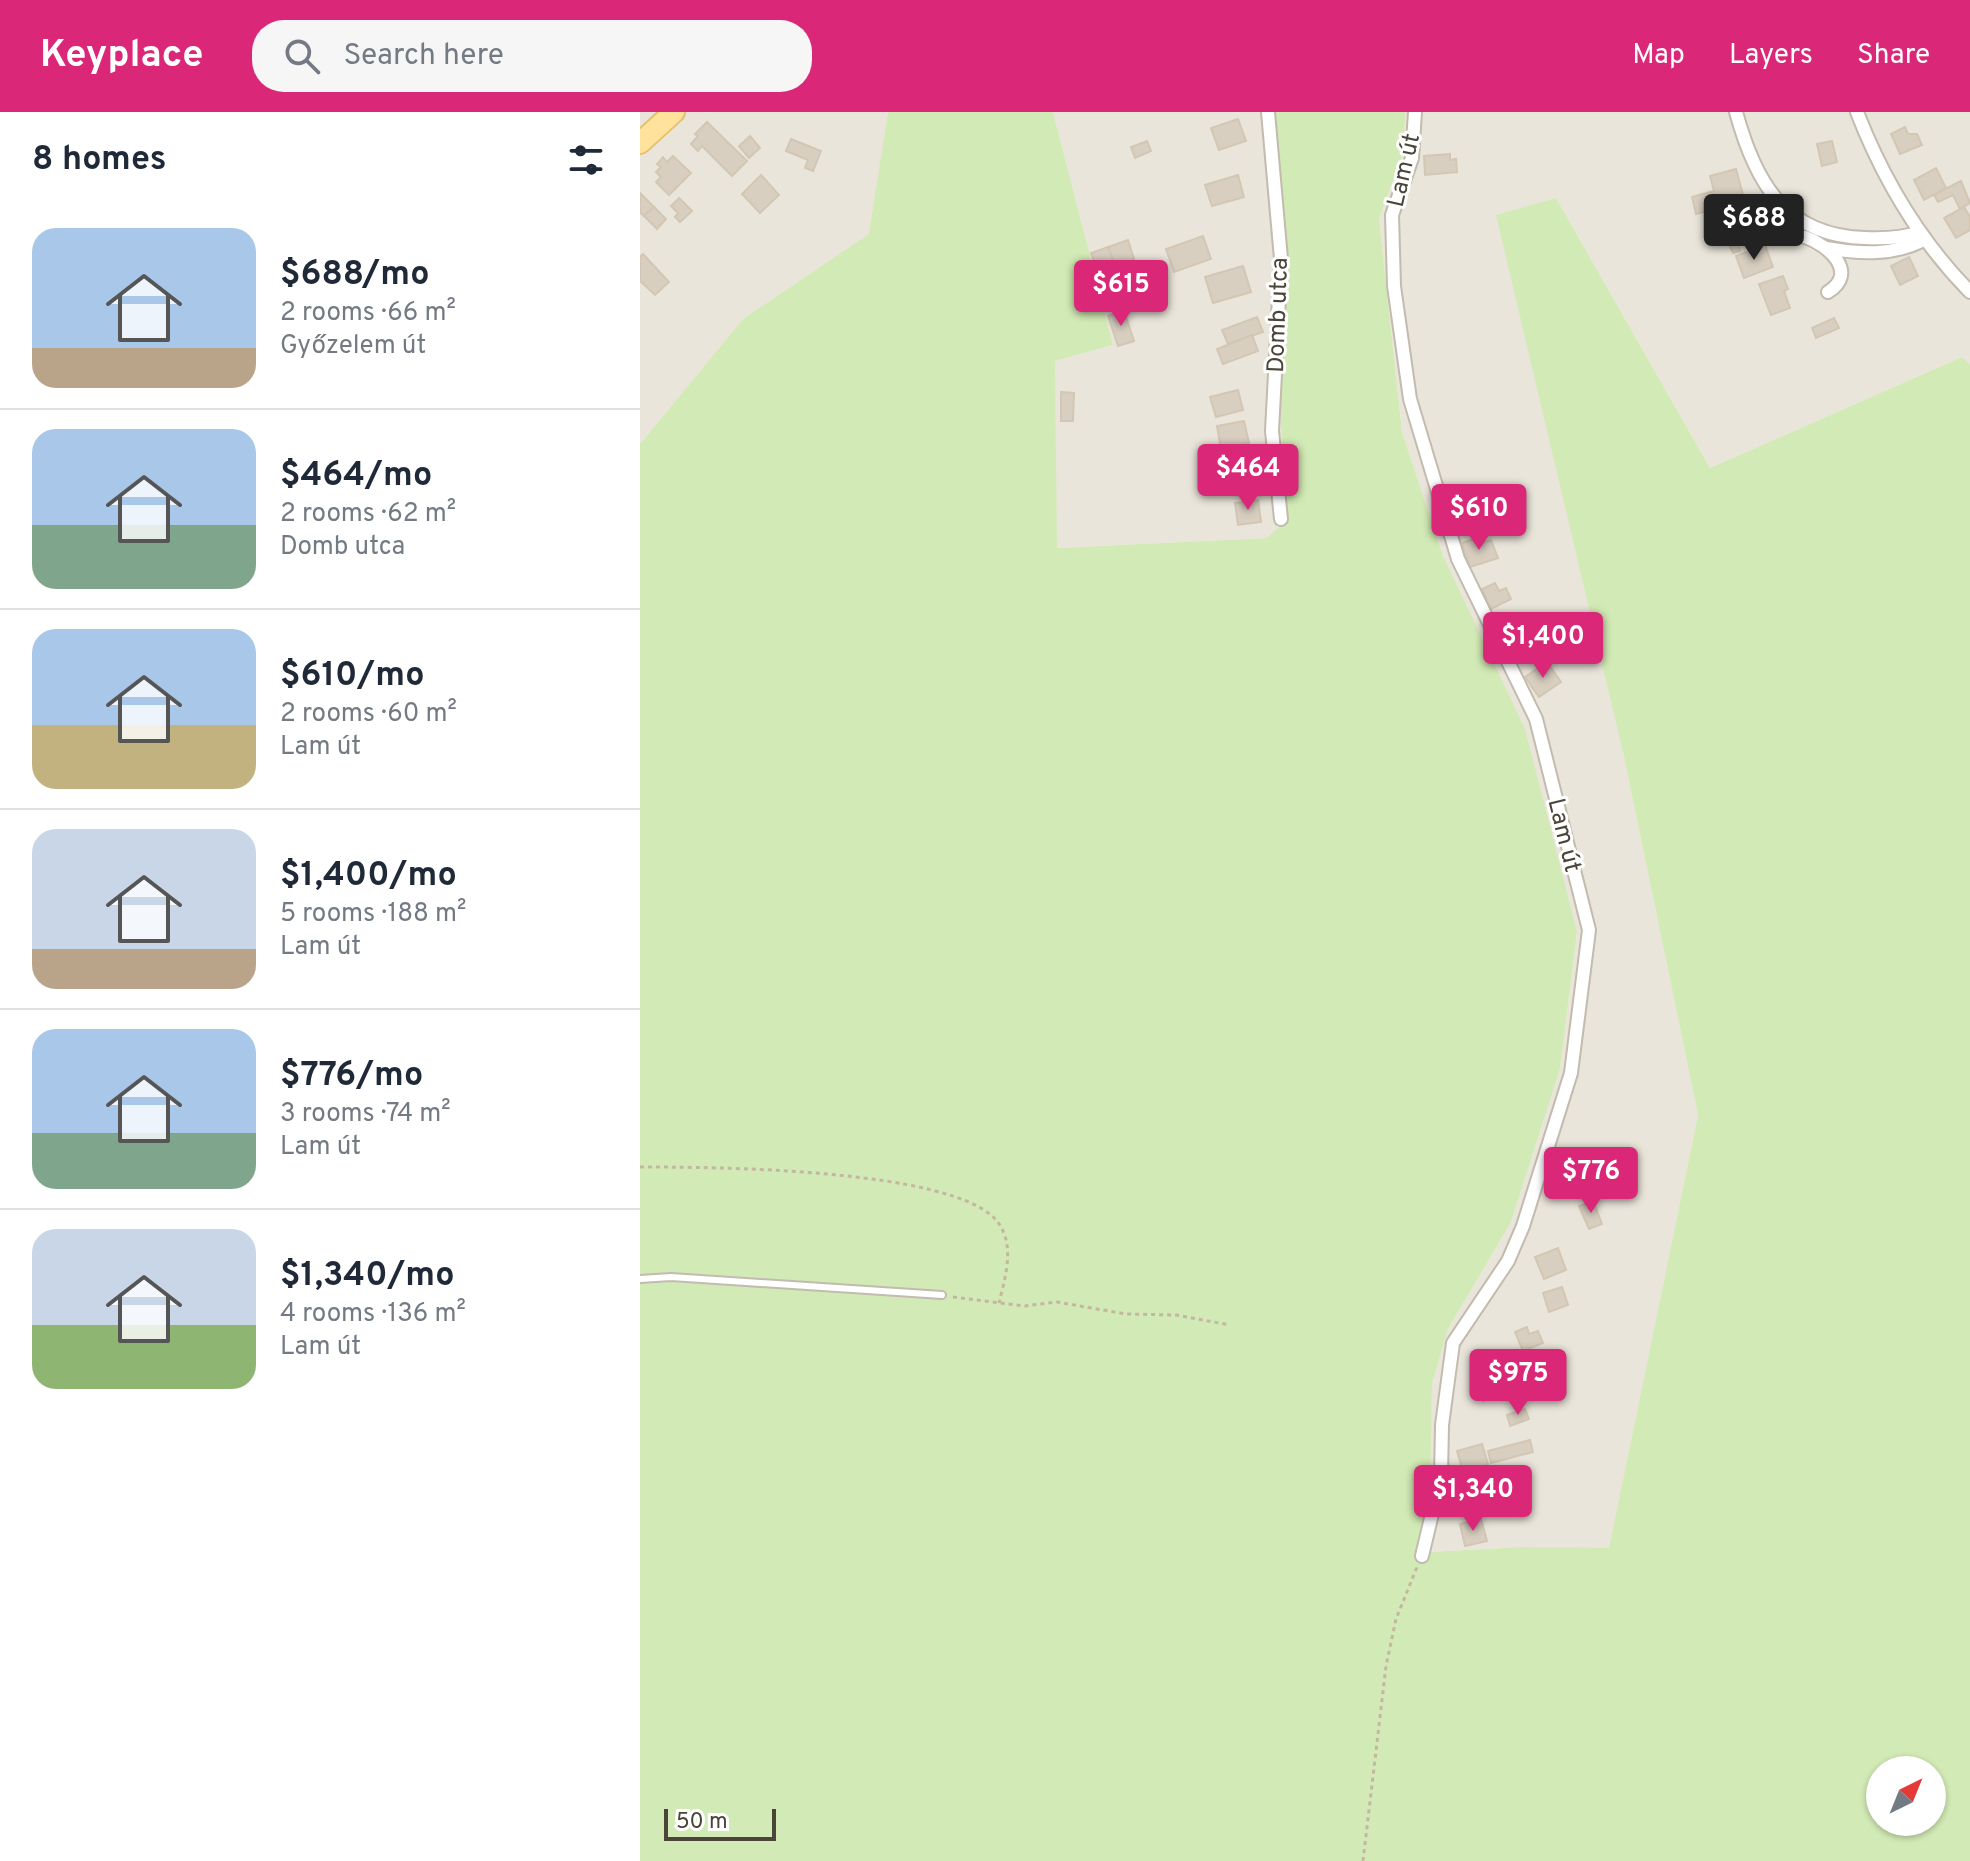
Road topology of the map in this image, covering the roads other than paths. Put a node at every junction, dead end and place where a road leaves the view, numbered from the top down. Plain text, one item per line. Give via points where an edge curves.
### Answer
1 (674, 112) edge
2 (1268, 112) edge
3 (1415, 112) edge
4 (1736, 112) edge
5 (1857, 112) edge
6 (640, 143) edge
7 (1922, 235) junction
8 (1805, 237) dead end
9 (1826, 248) junction
10 (1828, 292) dead end
11 (1970, 292) edge
12 (1281, 519) dead end
13 (640, 1279) edge
14 (942, 1295) road end
15 (1422, 1556) road end

1 - 6 main road
2 - 12 street, Domb utca via 1281,259 1272,431
3 - 15 street, Lam út via 1412,158 1392,215 1394,286 1410,399 1458,559 1536,719 1589,930 1571,1073 1523,1226 1508,1261 1453,1343 1441,1476
4 - 7 street via 1768,190 1803,225 1853,238
5 - 7 street via 1888,180
7 - 9 street via 1898,249 1870,253
7 - 11 street
8 - 9 street
9 - 10 street via 1843,276
13 - 14 lane

